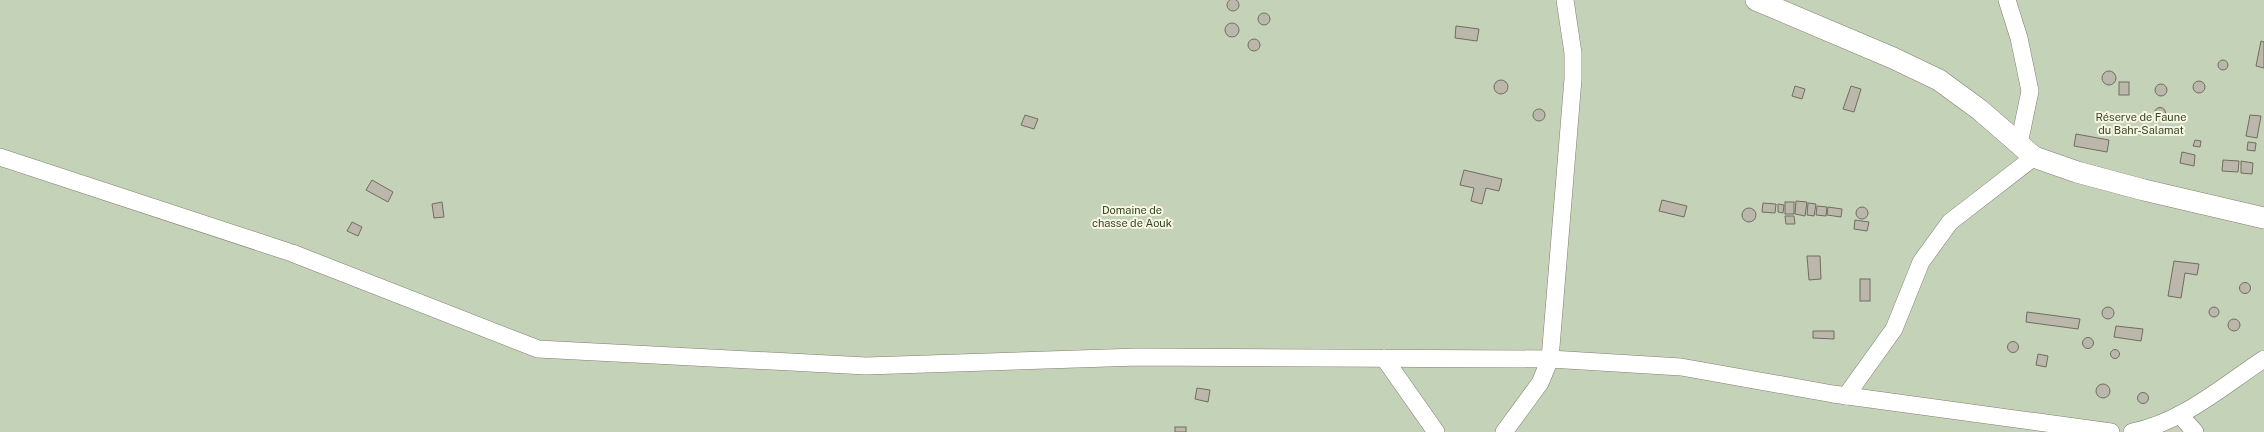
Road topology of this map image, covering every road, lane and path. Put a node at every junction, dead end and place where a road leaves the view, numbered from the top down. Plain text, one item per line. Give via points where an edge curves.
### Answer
1 (1565, 0) edge
2 (1756, 0) edge
3 (2007, 0) edge
4 (2026, 150) junction
5 (0, 157) edge
6 (2264, 218) edge
7 (1384, 358) junction
8 (1550, 359) junction
9 (2264, 359) edge
10 (1846, 396) junction
11 (2180, 415) junction
12 (1436, 432) edge
13 (1504, 432) edge
14 (2111, 432) edge
15 (2132, 432) edge
16 (2195, 432) edge

1 - 8 street via 1573,53 1573,78
2 - 4 main road via 1939,80 1980,110
3 - 4 street via 2019,38 2030,90
4 - 6 main road via 2078,172
4 - 10 street via 1950,222 1921,262 1894,329
5 - 7 street via 292,253 538,349 866,366 1138,357
7 - 8 street
7 - 12 street
8 - 10 street via 1681,367
8 - 13 street via 1540,383
9 - 11 street
10 - 14 street
11 - 15 street via 2150,429
11 - 16 street

